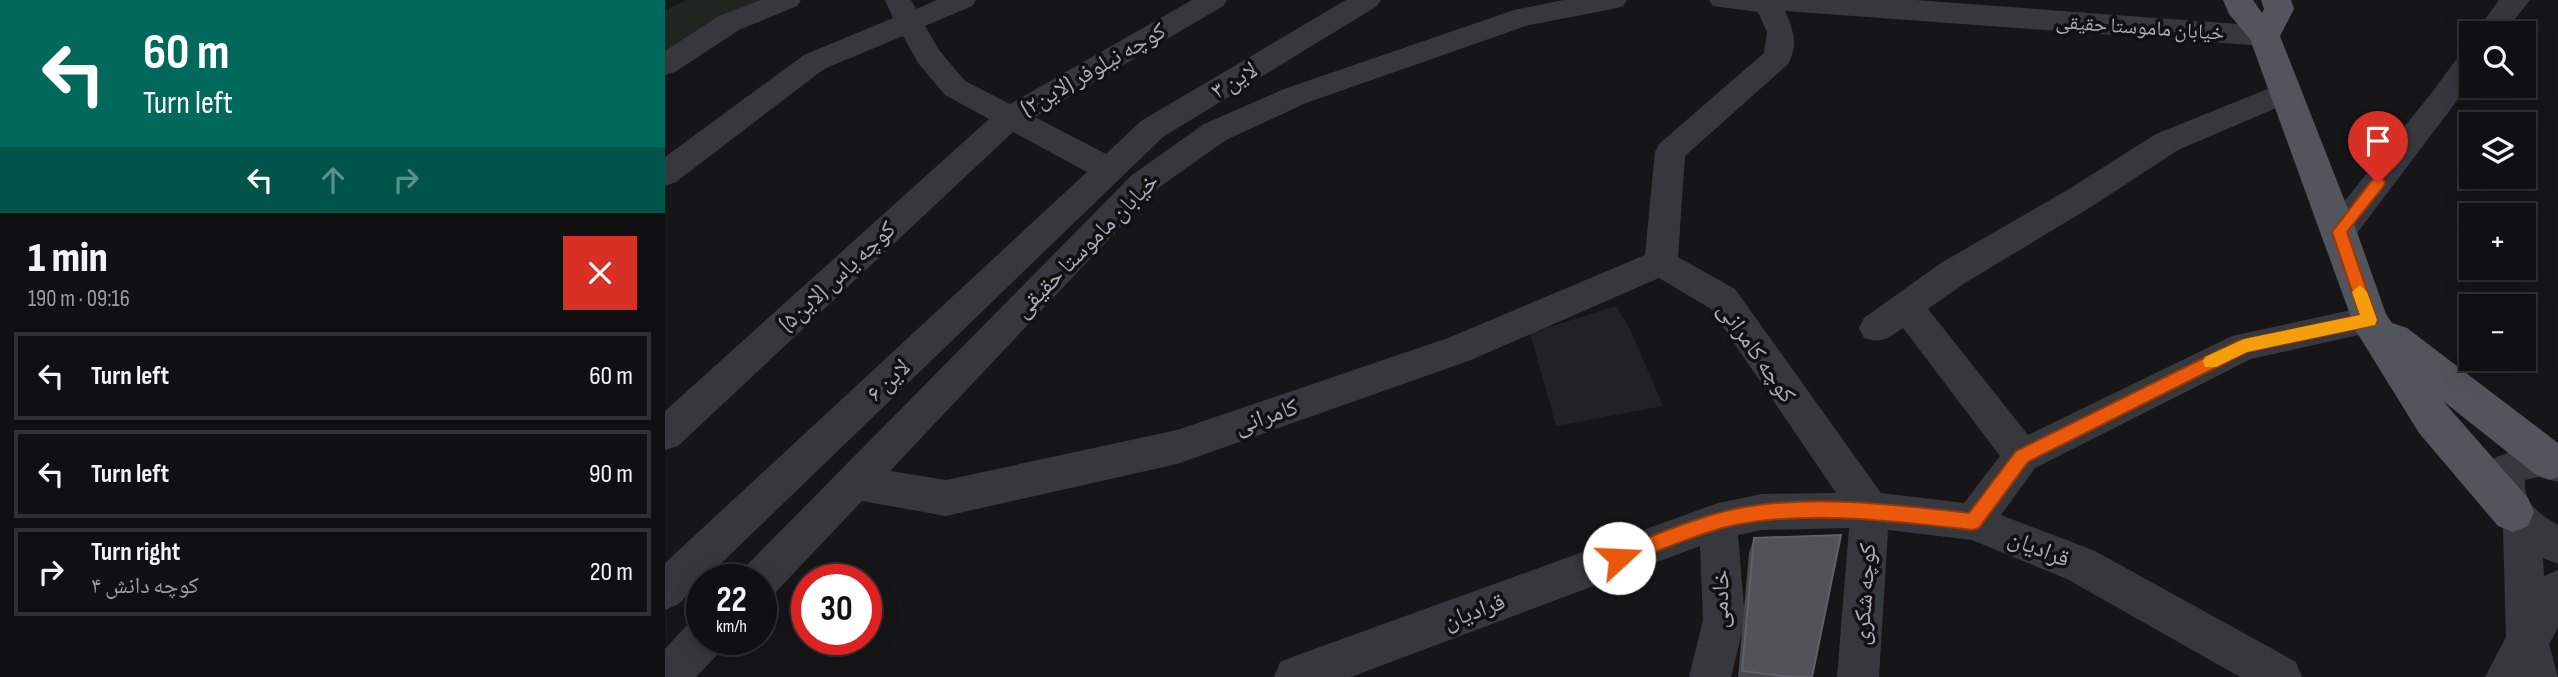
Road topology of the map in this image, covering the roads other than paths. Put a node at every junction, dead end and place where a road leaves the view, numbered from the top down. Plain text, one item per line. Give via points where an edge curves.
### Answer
1 (787, 0) edge
2 (962, 0) edge
3 (1213, 0) edge
4 (1367, 0) edge
5 (1613, 0) edge
6 (1723, 0) edge
7 (2238, 0) edge
8 (2276, 0) edge
9 (2516, 0) edge
10 (1785, 2) edge
11 (903, 10) edge
12 (2498, 21) edge
13 (2264, 36) junction
14 (665, 65) edge
15 (2459, 77) edge
16 (2285, 93) junction
17 (1010, 118) junction
18 (1111, 170) junction
19 (665, 174) edge
20 (2339, 232) junction
21 (1661, 262) junction
22 (1906, 306) junction
23 (2369, 320) junction
24 (1876, 328) dead end
25 (665, 434) edge
26 (2022, 456) junction
27 (2554, 463) edge
28 (855, 482) junction
29 (1870, 510) junction
30 (2518, 517) junction
31 (1718, 521) junction
32 (1973, 522) junction
33 (2558, 545) edge
34 (776, 564) edge
35 (665, 590) edge
36 (2558, 590) edge
37 (688, 655) edge
38 (2533, 659) edge
39 (667, 677) edge
40 (1295, 677) edge
41 (1710, 677) edge
42 (1858, 677) edge
43 (2281, 677) edge
44 (2506, 677) edge

1 - 14 street via 729,23
2 - 11 street
3 - 17 street, کوچه نیلوفر (لاین۲)
4 - 18 street, لاین ۳ via 1152,129
5 - 28 street, خیابان ماموستا حقیقی via 1524,17 1295,96 1215,132 1143,183
6 - 10 street, خیابان ماموستا حقیقی
7 - 13 main road
8 - 13 main road via 2279,9
9 - 12 street
10 - 13 street, خیابان ماموستا حقیقی
10 - 21 street via 1778,57 1670,152
11 - 17 street via 928,56 955,88
11 - 19 street via 814,62
13 - 16 main road
15 - 20 street
16 - 20 main road
16 - 22 street via 2167,142 1953,272
17 - 18 street
17 - 25 street, کوچه یاس (لاین۵)
18 - 35 street, لاین ۶
20 - 23 main road
21 - 28 street, کامرانی via 1459,349 1177,447 946,498
21 - 29 street, کوچه کامرانی via 1723,299
22 - 24 street
22 - 26 street
23 - 26 street via 2244,346
23 - 27 main road
23 - 30 main road via 2433,420
26 - 32 street
27 - 30 street via 2524,460 2507,470 2503,489
28 - 34 street, خیابان ماموستا حقیقی
29 - 31 street, قرادیان via 1762,512
29 - 32 street, قرادیان
29 - 42 street, کوچه شکری
30 - 33 street via 2535,534
30 - 38 street
31 - 40 street, قرادیان
31 - 41 street, خادمی via 1724,620
32 - 43 street, قرادیان via 2081,565
36 - 38 street
37 - 39 street
38 - 44 street

